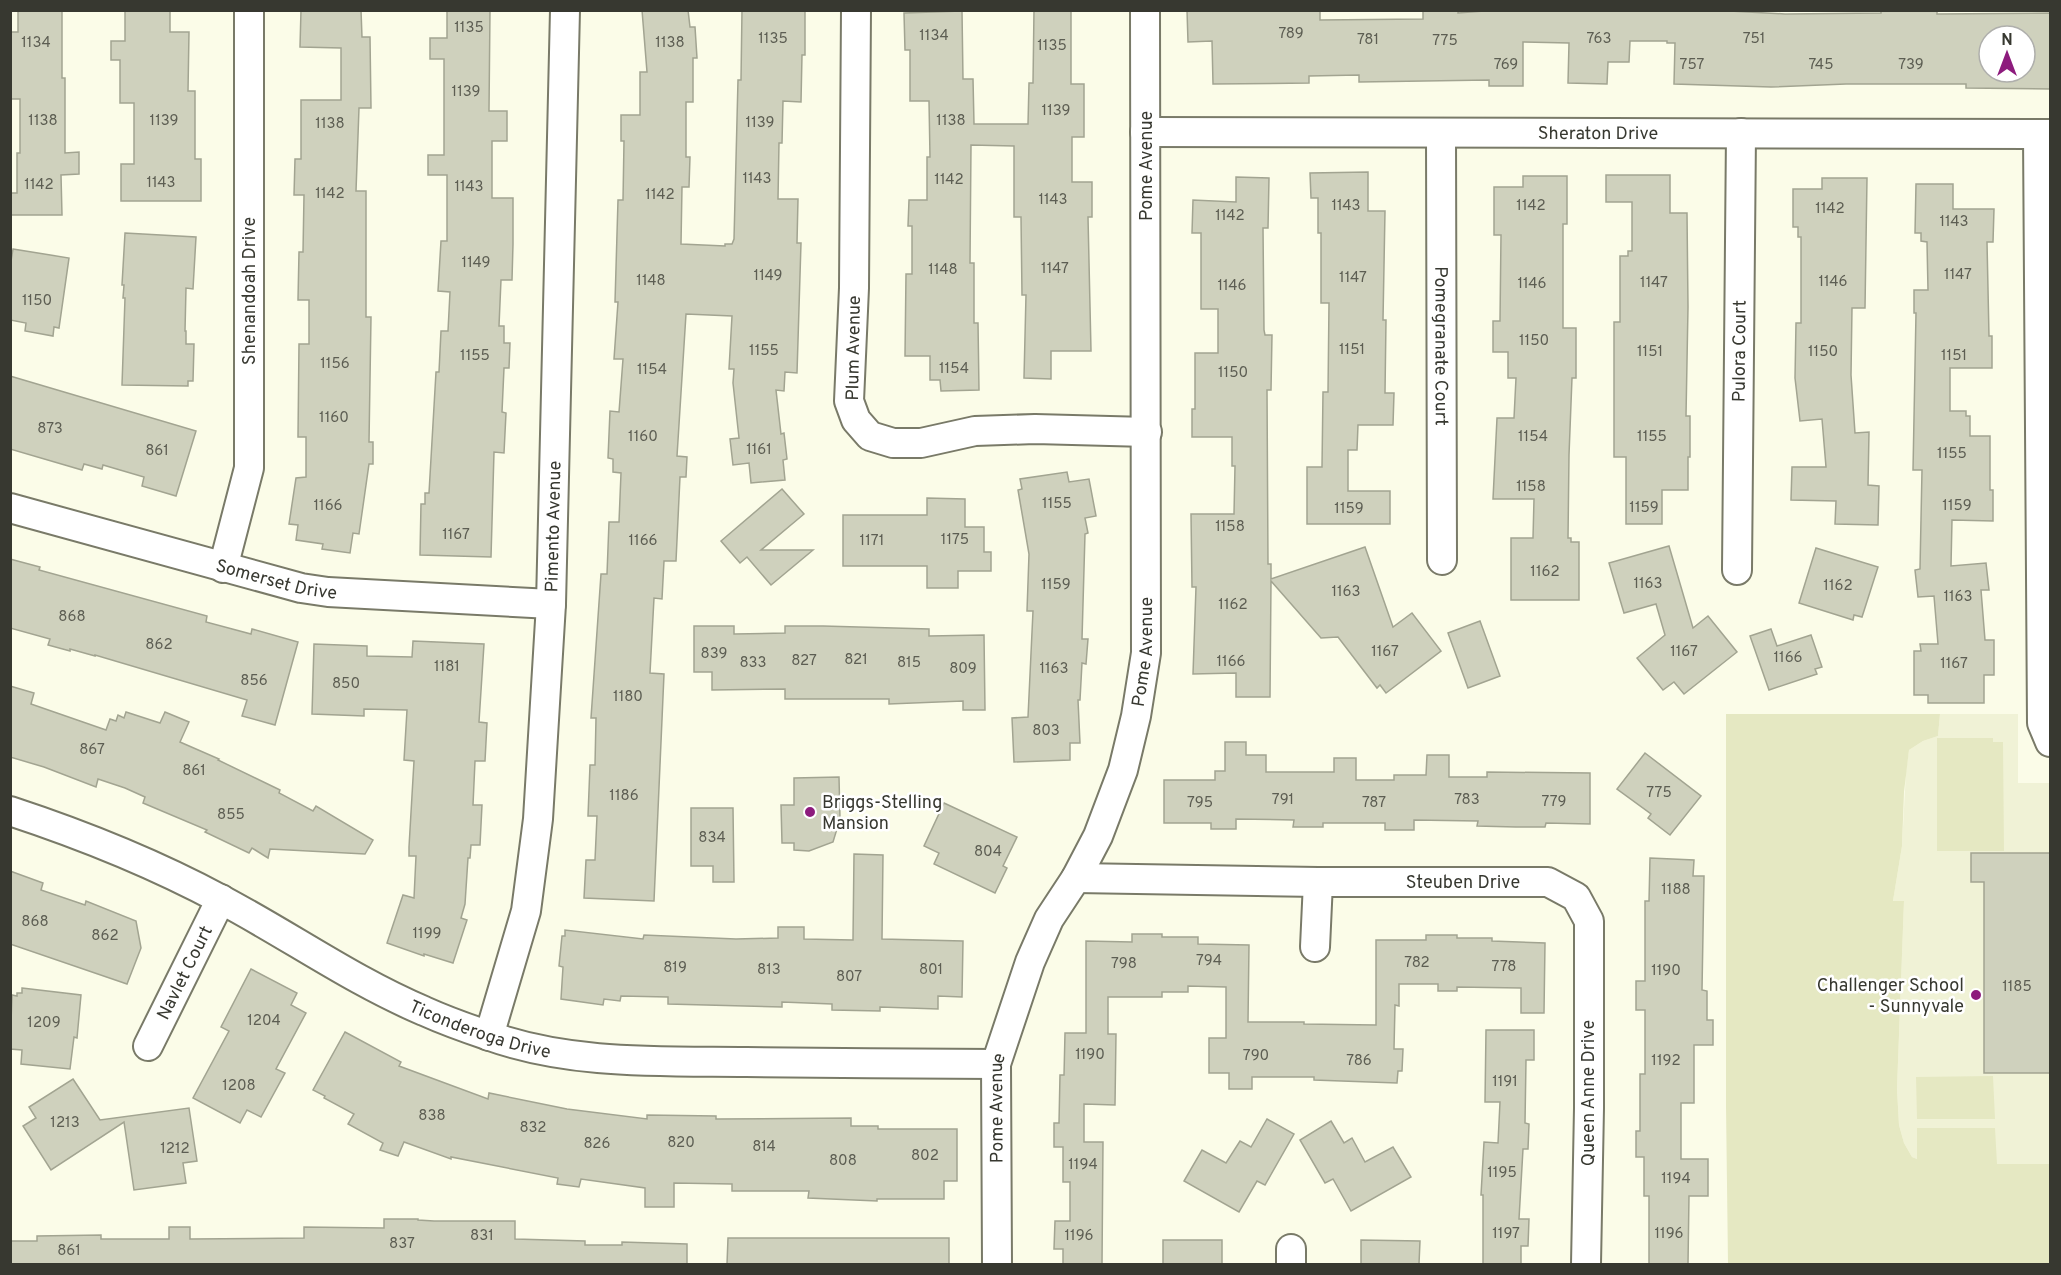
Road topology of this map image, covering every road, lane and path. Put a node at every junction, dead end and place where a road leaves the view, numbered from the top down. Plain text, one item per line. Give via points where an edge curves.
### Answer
1 (249, 10) edge
2 (566, 10) edge
3 (856, 10) edge
4 (1145, 10) edge
5 (1145, 132) junction
6 (1442, 133) junction
7 (1741, 133) junction
8 (2044, 134) edge
9 (1147, 432) junction
10 (10, 508) edge
11 (2046, 553) edge
12 (1442, 560) dead end
13 (224, 568) junction
14 (1737, 570) dead end
15 (551, 604) junction
16 (2050, 742) edge
17 (10, 811) edge
18 (1076, 878) junction
19 (1318, 882) junction
20 (221, 899) junction
21 (1588, 921) joint
22 (1314, 947) dead end
23 (489, 1036) junction
24 (148, 1046) dead end
25 (996, 1064) junction
26 (997, 1264) edge
27 (1586, 1264) edge

1 - 13 street, Shenandoah Drive via 249,468
2 - 15 street, Pimento Avenue
3 - 9 street, Plum Avenue via 849,401 856,420 870,436 894,443 921,443 975,431
4 - 5 street, Pome Avenue
5 - 6 street, Sheraton Drive
5 - 9 street, Pome Avenue
6 - 7 street, Sheraton Drive
6 - 12 street, Pomegranate Court
7 - 8 street, Sheraton Drive
7 - 14 street, Pulora Court
8 - 11 street
9 - 18 street, Pome Avenue via 1146,653 1136,716 1123,770 1098,836
10 - 13 street, Somerset Drive
11 - 16 street via 2042,723
13 - 15 street, Somerset Drive via 328,592
15 - 23 street, Pimento Avenue via 538,819 526,911
17 - 20 street, Ticonderoga Drive via 66,829
18 - 19 street, Steuben Drive
18 - 25 street, Pome Avenue via 1049,919 1029,962
19 - 21 street, Steuben Drive via 1548,882 1575,897
19 - 22 street
20 - 23 street, Ticonderoga Drive via 422,1011
20 - 24 street, Navlet Court
21 - 27 street, Queen Anne Drive via 1590,1108
23 - 25 street, Ticonderoga Drive via 572,1056 656,1061
25 - 26 street, Pome Avenue

